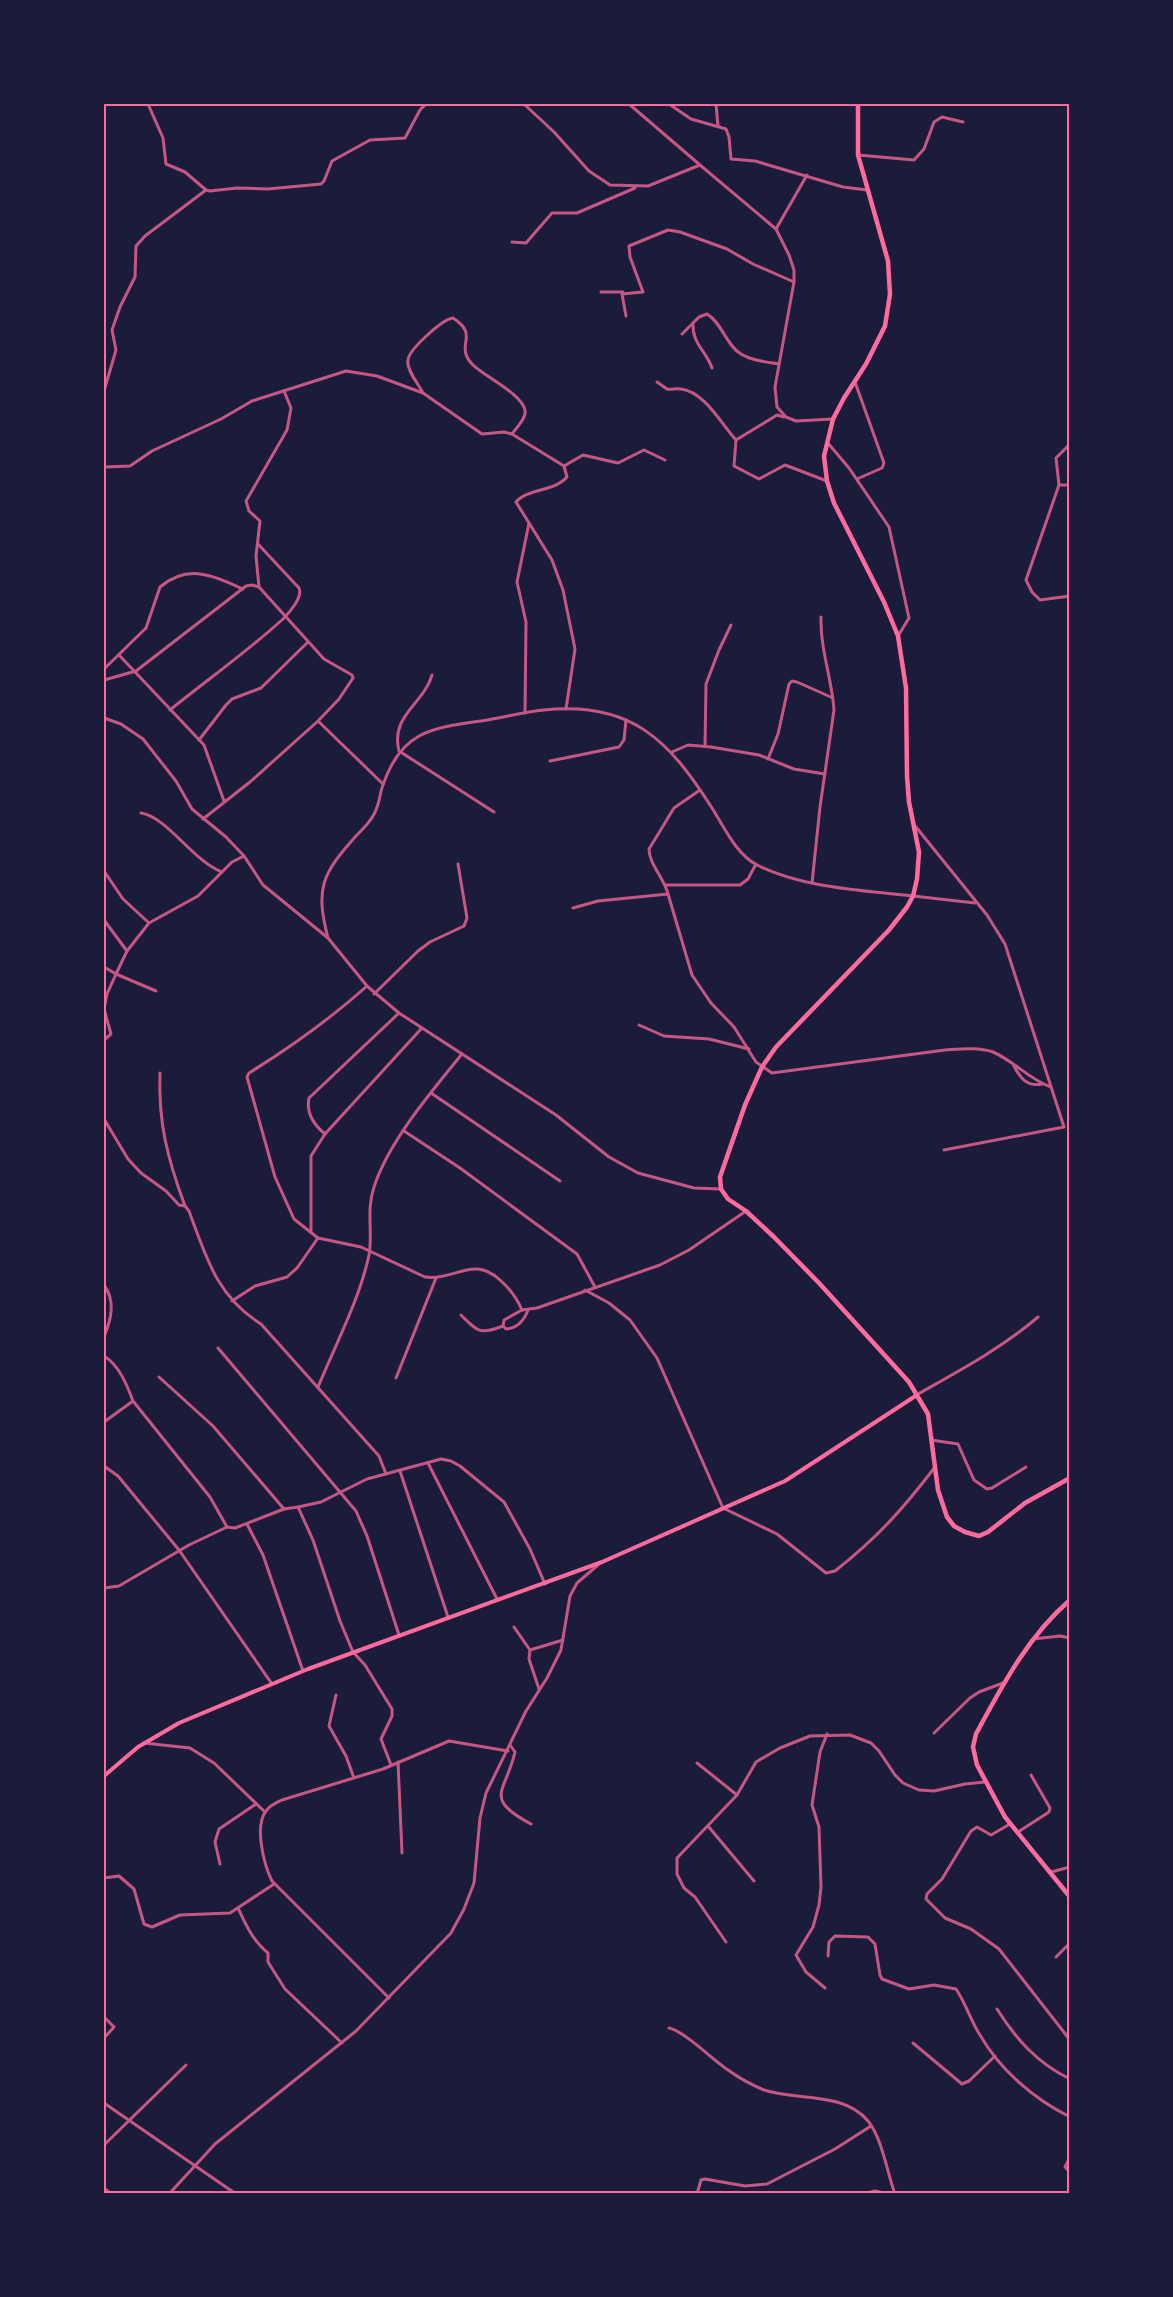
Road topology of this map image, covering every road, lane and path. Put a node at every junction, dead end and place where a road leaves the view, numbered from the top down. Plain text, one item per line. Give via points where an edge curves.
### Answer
1 (148, 104) edge
2 (426, 104) edge
3 (524, 104) edge
4 (629, 104) edge
5 (669, 104) edge
6 (716, 104) edge
7 (858, 104) edge
8 (963, 122) dead end
9 (718, 126) junction
10 (858, 155) junction
11 (700, 165) junction
12 (807, 176) junction
13 (637, 187) junction
14 (206, 190) junction
15 (867, 190) junction
16 (776, 229) junction
17 (512, 242) dead end
18 (794, 282) junction
19 (602, 292) dead end
20 (643, 292) junction
21 (626, 316) dead end
22 (693, 322) junction
23 (682, 334) dead end
24 (779, 364) junction
25 (712, 368) dead end
26 (657, 381) dead end
27 (855, 382) junction
28 (104, 391) edge
29 (284, 391) junction
30 (423, 393) junction
31 (786, 417) junction
32 (833, 419) junction
33 (512, 434) junction
34 (736, 440) junction
35 (827, 442) junction
36 (1070, 444) edge
37 (665, 460) dead end
38 (564, 466) junction
39 (104, 467) edge
40 (857, 479) junction
41 (826, 481) junction
42 (1059, 485) junction
43 (1070, 485) edge
44 (529, 524) junction
45 (258, 544) junction
46 (258, 587) junction
47 (243, 589) junction
48 (1070, 596) edge
49 (821, 617) dead end
50 (285, 618) junction
51 (731, 626) dead end
52 (898, 636) junction
53 (308, 642) junction
54 (119, 655) junction
55 (104, 669) edge
56 (136, 671) junction
57 (432, 675) dead end
58 (104, 680) edge
59 (834, 698) junction
60 (170, 710) junction
61 (566, 710) junction
62 (525, 713) junction
63 (104, 718) edge
64 (626, 719) junction
65 (318, 721) junction
66 (199, 740) junction
67 (705, 746) junction
68 (399, 751) junction
69 (672, 752) junction
70 (768, 759) junction
71 (550, 761) dead end
72 (825, 774) junction
73 (383, 784) junction
74 (700, 790) junction
75 (224, 801) junction
76 (494, 812) dead end
77 (141, 813) dead end
78 (203, 819) junction
79 (914, 825) junction
80 (244, 856) junction
81 (458, 864) dead end
82 (756, 864) junction
83 (104, 871) edge
84 (222, 872) junction
85 (812, 882) junction
86 (666, 885) junction
87 (668, 894) junction
88 (913, 896) junction
89 (976, 903) junction
90 (573, 908) dead end
91 (104, 920) edge
92 (149, 923) junction
93 (328, 938) junction
94 (127, 951) junction
95 (104, 968) edge
96 (116, 975) junction
97 (367, 986) junction
98 (156, 991) dead end
99 (374, 994) junction
100 (399, 1013) junction
101 (639, 1025) dead end
102 (421, 1029) junction
103 (104, 1040) edge
104 (749, 1049) junction
105 (462, 1054) junction
106 (1014, 1066) junction
107 (762, 1067) junction
108 (160, 1073) dead end
109 (1042, 1084) junction
110 (1051, 1087) junction
111 (431, 1093) junction
112 (104, 1119) edge
113 (404, 1131) junction
114 (325, 1134) junction
115 (944, 1150) dead end
116 (560, 1181) dead end
117 (721, 1189) junction
118 (185, 1206) junction
119 (746, 1211) junction
120 (311, 1233) junction
121 (318, 1238) junction
122 (369, 1252) junction
123 (436, 1278) junction
124 (104, 1285) edge
125 (595, 1287) junction
126 (585, 1290) junction
127 (232, 1301) junction
128 (522, 1310) junction
129 (528, 1310) junction
130 (462, 1315) dead end
131 (1038, 1317) dead end
132 (503, 1326) junction
133 (104, 1337) edge
134 (218, 1348) dead end
135 (104, 1356) edge
136 (159, 1377) dead end
137 (396, 1378) dead end
138 (318, 1387) junction
139 (918, 1394) junction
140 (133, 1401) junction
141 (104, 1422) edge
142 (932, 1440) junction
143 (428, 1462) junction
144 (104, 1467) edge
145 (935, 1467) junction
146 (1026, 1467) dead end
147 (400, 1471) junction
148 (386, 1474) junction
149 (1070, 1478) edge
150 (340, 1492) junction
151 (298, 1507) junction
152 (723, 1508) junction
153 (284, 1509) junction
154 (247, 1524) junction
155 (226, 1527) junction
156 (179, 1550) junction
157 (602, 1562) junction
158 (545, 1584) junction
159 (104, 1588) edge
160 (497, 1599) junction
161 (1070, 1600) edge
162 (448, 1617) junction
163 (514, 1627) dead end
164 (399, 1635) junction
165 (1070, 1638) edge
166 (1033, 1639) junction
167 (563, 1640) junction
168 (530, 1650) junction
169 (353, 1652) junction
170 (303, 1671) junction
171 (1005, 1683) junction
172 (272, 1684) junction
173 (540, 1690) junction
174 (336, 1695) dead end
175 (934, 1733) dead end
176 (827, 1734) junction
177 (143, 1743) junction
178 (510, 1745) junction
179 (508, 1751) junction
180 (398, 1762) junction
181 (697, 1763) dead end
182 (391, 1765) junction
183 (1031, 1775) dead end
184 (104, 1776) edge
185 (354, 1778) junction
186 (985, 1782) junction
187 (737, 1795) junction
188 (256, 1804) junction
189 (265, 1812) junction
190 (531, 1824) dead end
191 (1010, 1824) junction
192 (708, 1826) junction
193 (1016, 1833) junction
194 (402, 1853) dead end
195 (220, 1864) dead end
196 (1070, 1867) edge
197 (1049, 1873) junction
198 (104, 1878) edge
199 (754, 1881) dead end
200 (274, 1884) junction
201 (1070, 1897) edge
202 (238, 1908) junction
203 (726, 1942) dead end
204 (1070, 1943) edge
205 (828, 1956) dead end
206 (1056, 1957) dead end
207 (825, 1988) dead end
208 (389, 1998) junction
209 (997, 2009) dead end
210 (104, 2017) edge
211 (669, 2028) dead end
212 (104, 2038) edge
213 (1070, 2040) edge
214 (342, 2043) junction
215 (913, 2043) dead end
216 (995, 2056) junction
217 (186, 2064) dead end
218 (1070, 2079) edge
219 (104, 2103) edge
220 (1070, 2117) edge
221 (127, 2120) junction
222 (871, 2126) junction
223 (104, 2145) edge
224 (1070, 2157) edge
225 (195, 2164) junction
226 (1070, 2172) edge
227 (104, 2188) edge
228 (111, 2193) edge
229 (169, 2193) edge
230 (236, 2193) edge
231 (697, 2193) edge
232 (862, 2193) edge
233 (889, 2193) edge
234 (895, 2193) edge

1 - 14 street via 163,138 166,164 185,171
2 - 14 street via 405,138 370,140 332,161 321,184
3 - 13 street via 600,180 610,185
4 - 11 street
5 - 9 street via 691,119
6 - 9 street
7 - 10 highway
8 - 10 street via 942,117 934,122 924,149 914,160
9 - 12 street via 728,132 731,159 755,161
10 - 15 highway
11 - 13 street
11 - 16 street
12 - 15 street
12 - 16 street
13 - 17 street via 577,213 552,213 530,240
14 - 28 street via 136,246 135,277 112,330 116,350
15 - 27 highway via 888,261 890,294 885,326
16 - 18 street via 789,255
18 - 20 street via 719,246 668,230 629,246
18 - 24 street
19 - 20 street
20 - 21 street via 622,294
22 - 23 street
22 - 24 street via 707,314 741,354
22 - 25 street via 692,335
24 - 31 street via 775,397 777,407
26 - 34 street via 667,389 683,389 701,399
27 - 32 highway
27 - 40 street via 884,463 882,468
29 - 30 street via 346,371 377,376
29 - 39 street via 252,401 130,466
29 - 45 street via 291,408 287,430 246,501 249,511 260,521
30 - 33 street via 482,435
30 - 33 street via 408,364 411,352 439,325 453,318 467,330 465,351 470,362 524,407 525,415
31 - 32 street via 796,421
31 - 34 street via 777,416
32 - 35 highway
33 - 38 street
34 - 41 street via 734,466 756,478 784,465
35 - 40 street
35 - 41 highway
36 - 42 street via 1056,458
37 - 38 street via 644,450 618,463 583,455
38 - 44 street via 567,477 562,483 516,502
40 - 52 street via 892,537 909,618
41 - 52 highway
42 - 43 street
42 - 48 street via 1026,580 1040,600
44 - 61 street via 559,575 572,631 574,666
44 - 62 street via 517,582 526,622
45 - 46 street
45 - 50 street via 301,592
46 - 47 street
46 - 50 street
47 - 54 street via 200,573 164,584 146,628
47 - 56 street
49 - 59 street via 822,644
50 - 53 street
50 - 60 street
51 - 67 street via 706,684
52 - 79 highway via 906,688 907,776
53 - 65 street via 324,659 352,676 339,699
53 - 66 street via 261,688 232,699
54 - 55 street
54 - 56 street
56 - 58 street
56 - 60 street
57 - 68 street via 429,686 402,719
59 - 70 street via 792,681
59 - 72 street
60 - 66 street
61 - 62 street
61 - 64 street via 602,712
62 - 68 street via 445,726 411,739
63 - 78 street via 122,724 143,739
64 - 69 street
64 - 71 street via 624,740 619,747
65 - 73 street
65 - 75 street
66 - 75 street
67 - 69 street via 688,745
67 - 70 street
68 - 73 street
68 - 76 street
69 - 74 street
70 - 72 street via 794,769
72 - 85 street
73 - 93 street via 377,810 329,870 321,895
74 - 82 street via 737,848
74 - 86 street via 674,808 649,849
75 - 78 street
77 - 84 street via 151,816 203,862
78 - 80 street
79 - 88 highway via 919,864
79 - 89 street
80 - 84 street
80 - 93 street via 263,885
81 - 99 street via 467,918 464,926 418,951
82 - 85 street
82 - 86 street via 740,885
83 - 92 street via 123,899
84 - 92 street via 198,896
85 - 88 street
86 - 87 street
87 - 90 street via 598,901
87 - 104 street via 692,975
88 - 89 street
88 - 107 highway via 889,930 776,1047
89 - 110 street via 1005,944
91 - 94 street
92 - 94 street
93 - 97 street
94 - 96 street
95 - 96 street
96 - 98 street
96 - 103 street via 104,1009 111,1034
97 - 99 street
97 - 120 street via 247,1077 275,1177 291,1214
99 - 100 street
100 - 102 street
100 - 114 street via 309,1098 313,1122
101 - 104 street via 664,1036 702,1038
102 - 105 street
102 - 114 street
104 - 107 street
105 - 111 street
105 - 117 street via 638,1173 694,1188
106 - 107 street via 991,1051 973,1049 772,1073
106 - 109 street
106 - 109 street via 1028,1083
107 - 117 highway via 729,1149 720,1177
108 - 118 street via 158,1104
109 - 110 street
110 - 115 street via 1064,1127
111 - 113 street
111 - 116 street
112 - 118 street via 128,1160
113 - 122 street via 373,1189
113 - 125 street via 568,1247 582,1262
114 - 120 street via 311,1156
117 - 119 highway
118 - 127 street via 212,1272
119 - 125 street via 660,1265
119 - 139 highway via 897,1366
120 - 121 street
121 - 122 street
121 - 127 street via 287,1277 255,1286
122 - 123 street via 425,1277
122 - 138 street
123 - 128 street via 482,1268 503,1283
123 - 137 street
124 - 133 street via 111,1315
125 - 126 street
126 - 129 street
126 - 152 street via 630,1320 657,1358
127 - 138 street via 261,1323
128 - 129 street
128 - 132 street via 504,1320
129 - 132 street via 515,1327
130 - 132 street via 479,1331
131 - 139 street
134 - 150 street
135 - 140 street via 115,1365
136 - 153 street via 213,1426
138 - 148 street via 379,1456
139 - 142 highway via 928,1414
139 - 152 main road via 785,1481
140 - 141 street
140 - 155 street via 210,1497
142 - 145 highway
142 - 146 street via 958,1444 974,1480 987,1489
143 - 147 street
143 - 158 street via 451,1461 504,1502
143 - 160 street
144 - 156 street via 118,1476
145 - 149 highway via 947,1517 954,1526 978,1536
145 - 152 street via 881,1532 835,1571 826,1573 777,1534
147 - 148 street
147 - 162 street
148 - 150 street
150 - 151 street
150 - 164 street via 363,1525
151 - 153 street
151 - 169 street
152 - 157 main road
153 - 154 street
154 - 155 street
154 - 170 street via 263,1555
155 - 156 street
156 - 159 street via 119,1586
156 - 172 street
157 - 158 main road
157 - 167 street via 577,1583 570,1596
158 - 160 main road
160 - 162 main road
161 - 166 highway
162 - 164 main road
163 - 168 street
164 - 169 main road
165 - 166 street
166 - 171 highway
167 - 168 street
167 - 173 street
168 - 173 street via 529,1659
169 - 170 main road
169 - 182 street via 392,1709 381,1739
170 - 172 main road
171 - 175 street via 969,1698
171 - 186 highway via 976,1734 973,1747
172 - 177 main road via 179,1723
173 - 178 street
174 - 185 street via 329,1726
176 - 186 street via 850,1735 871,1743 903,1783 919,1790
176 - 187 street via 804,1738 760,1758
176 - 207 street via 820,1752 812,1805 819,1827 819,1905 813,1927 796,1955 806,1972
177 - 184 main road
177 - 188 street via 190,1748 214,1763
178 - 179 street
178 - 190 street via 515,1752 500,1796 511,1812
179 - 180 street via 450,1741
179 - 208 street via 486,1793 474,1883 465,1909 451,1933
180 - 182 street
180 - 194 street
181 - 187 street
182 - 185 street
183 - 193 street via 1049,1812
185 - 189 street via 282,1800
186 - 191 highway
187 - 192 street
188 - 189 street
188 - 195 street via 219,1829 215,1842
189 - 200 street via 261,1824 263,1860
191 - 193 highway
191 - 213 street via 991,1835 977,1827 971,1831 926,1899 945,1918 971,1929 999,1949
192 - 199 street
192 - 203 street via 676,1858 676,1866 684,1888 695,1897
193 - 197 highway
196 - 197 street
197 - 201 highway
198 - 202 street via 120,1876 134,1889 148,1927 180,1915 224,1914
200 - 202 street
200 - 208 street
202 - 214 street via 249,1932 268,1953 268,1962 285,1989
204 - 206 street
205 - 216 street via 829,1942 835,1936 872,1938 880,1977 909,1989 934,1985 956,1989 981,2038
208 - 214 street
209 - 218 street via 1035,2058
210 - 212 street via 114,2027
211 - 222 street via 756,2086 832,2101 860,2113
214 - 225 street
215 - 216 street via 962,2084
216 - 220 street via 1039,2099
217 - 221 street
219 - 221 street
221 - 223 street
221 - 225 street
222 - 231 street via 767,2184 745,2186 705,2179
222 - 234 street
224 - 226 street via 1065,2167
225 - 229 street
225 - 230 street
227 - 228 street
232 - 233 street

